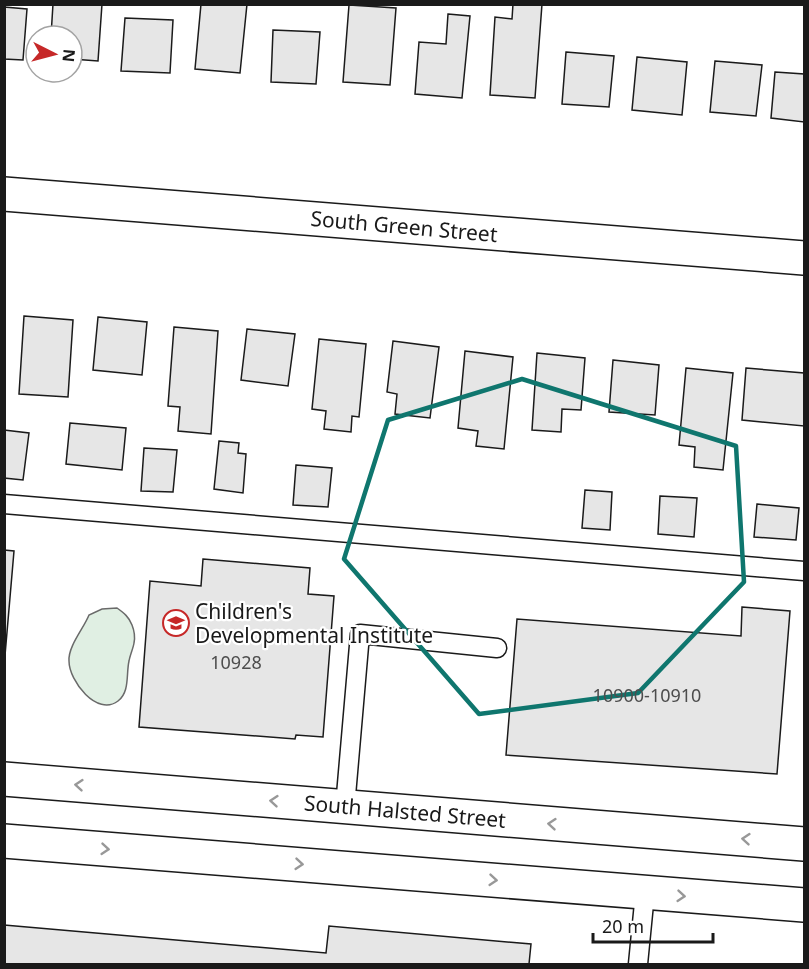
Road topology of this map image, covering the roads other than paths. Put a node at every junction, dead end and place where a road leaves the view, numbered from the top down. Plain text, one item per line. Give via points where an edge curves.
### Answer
1 (4, 194) edge
2 (804, 258) edge
3 (4, 504) edge
4 (804, 571) edge
5 (497, 648) dead end
6 (4, 779) edge
7 (345, 807) junction
8 (4, 840) edge
9 (804, 844) edge
10 (645, 893) junction
11 (804, 905) edge
12 (638, 964) edge

1 - 2 main road, South Green Street
3 - 4 lane
5 - 7 lane via 360,634
7 -> 6 main road, South Halsted Street
9 -> 7 main road, South Halsted Street
8 -> 10 main road
10 -> 11 main road
10 - 12 lane

